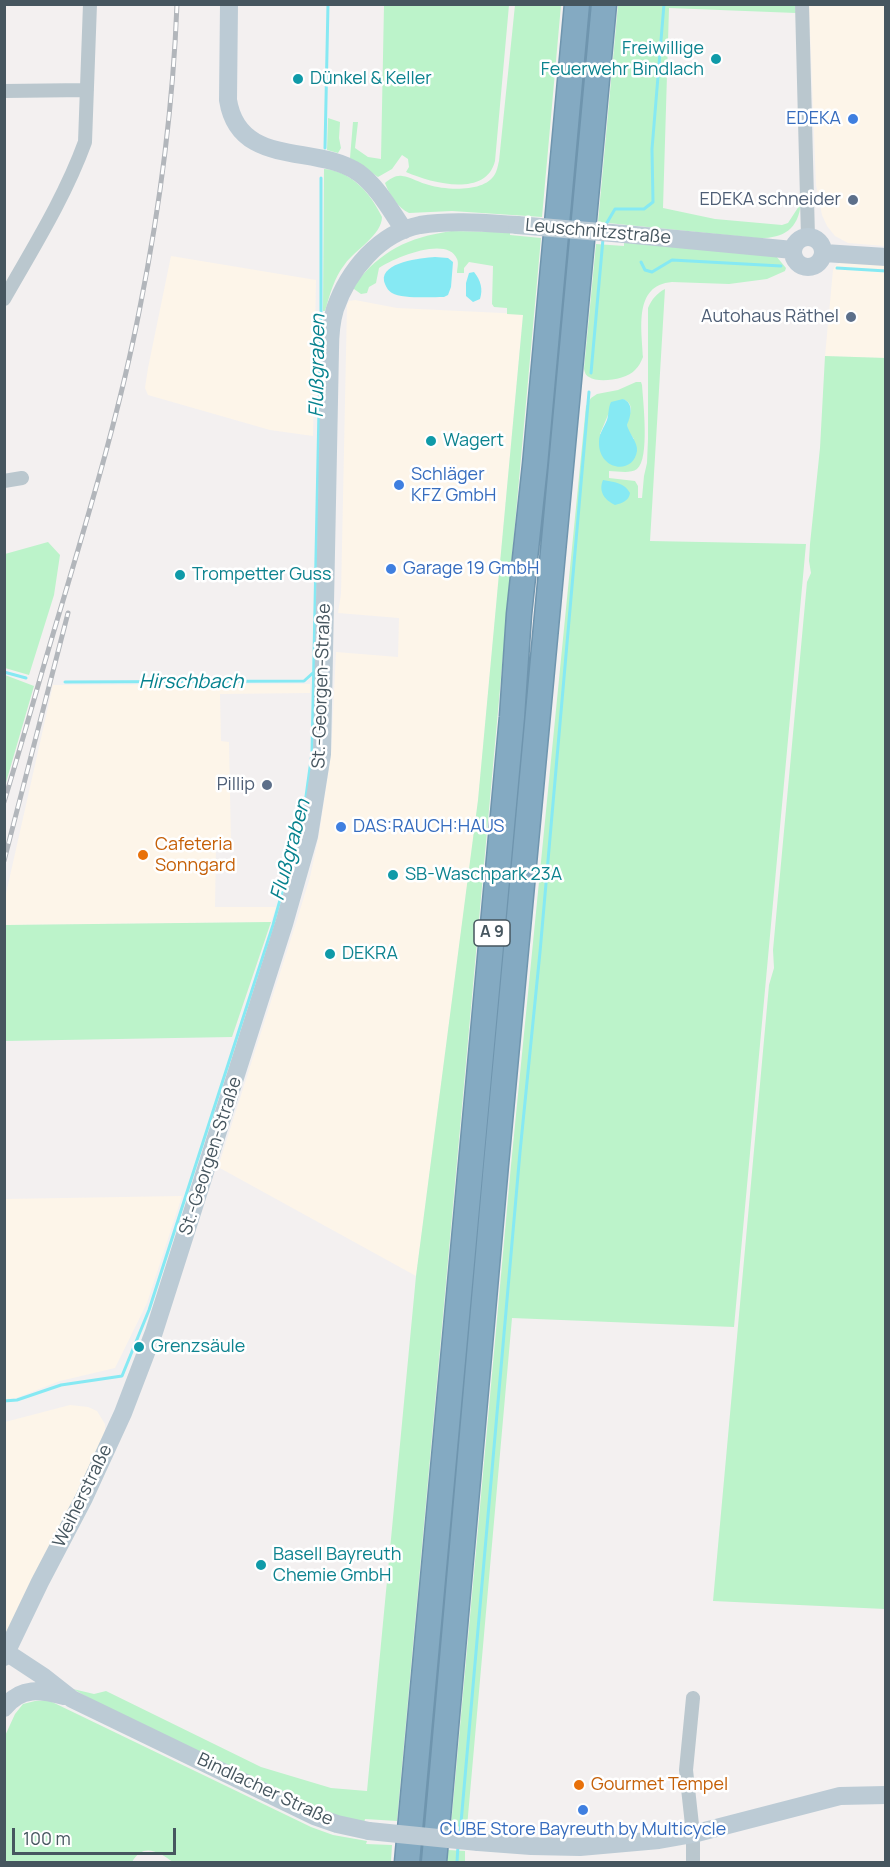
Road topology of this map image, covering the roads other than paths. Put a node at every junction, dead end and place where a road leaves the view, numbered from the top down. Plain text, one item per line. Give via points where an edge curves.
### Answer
1 (90, 4) edge
2 (229, 4) edge
3 (577, 4) edge
4 (604, 4) edge
5 (802, 4) edge
6 (87, 90) junction
7 (4, 91) edge
8 (404, 230) junction
9 (808, 237) junction
10 (793, 250) junction
11 (824, 253) junction
12 (885, 257) edge
13 (4, 299) edge
14 (22, 478) dead end
15 (4, 481) edge
16 (154, 1332) joint
17 (5, 1655) edge
18 (693, 1698) dead end
19 (72, 1699) junction
20 (4, 1708) edge
21 (885, 1784) edge
22 (867, 1796) junction
23 (885, 1796) edge
24 (693, 1834) junction
25 (407, 1863) edge
26 (434, 1863) edge
27 (693, 1863) edge

1 - 6 street
2 - 8 street via 228,100 237,126 261,145 331,161 359,174 375,188
3 - 25 highway, A 9
4 - 26 highway, A 9
5 - 9 street
6 - 7 street
6 - 13 street via 85,142 78,161
8 - 10 street, Leuschnitzstraße, bridge via 451,223 517,225
8 - 16 street, St.-Georgen-Straße via 373,251 353,272 334,311 322,754 309,836
9 - 10 street via 801,238
9 - 11 street via 820,242
10 - 11 street via 796,262 805,267 817,265
11 - 12 street
14 - 15 street
16 - 17 street, Weiherstraße via 84,1498
17 - 19 street, Bindlacher Straße via 44,1677
18 - 24 street via 686,1770
19 - 20 street via 35,1690 16,1697
19 - 24 street, Bindlacher Straße, bridge via 288,1804 337,1824 369,1831 580,1847
21 - 22 street
22 - 23 street, Bindlacher Straße
22 - 24 street, Bindlacher Straße via 840,1796
24 - 27 street

